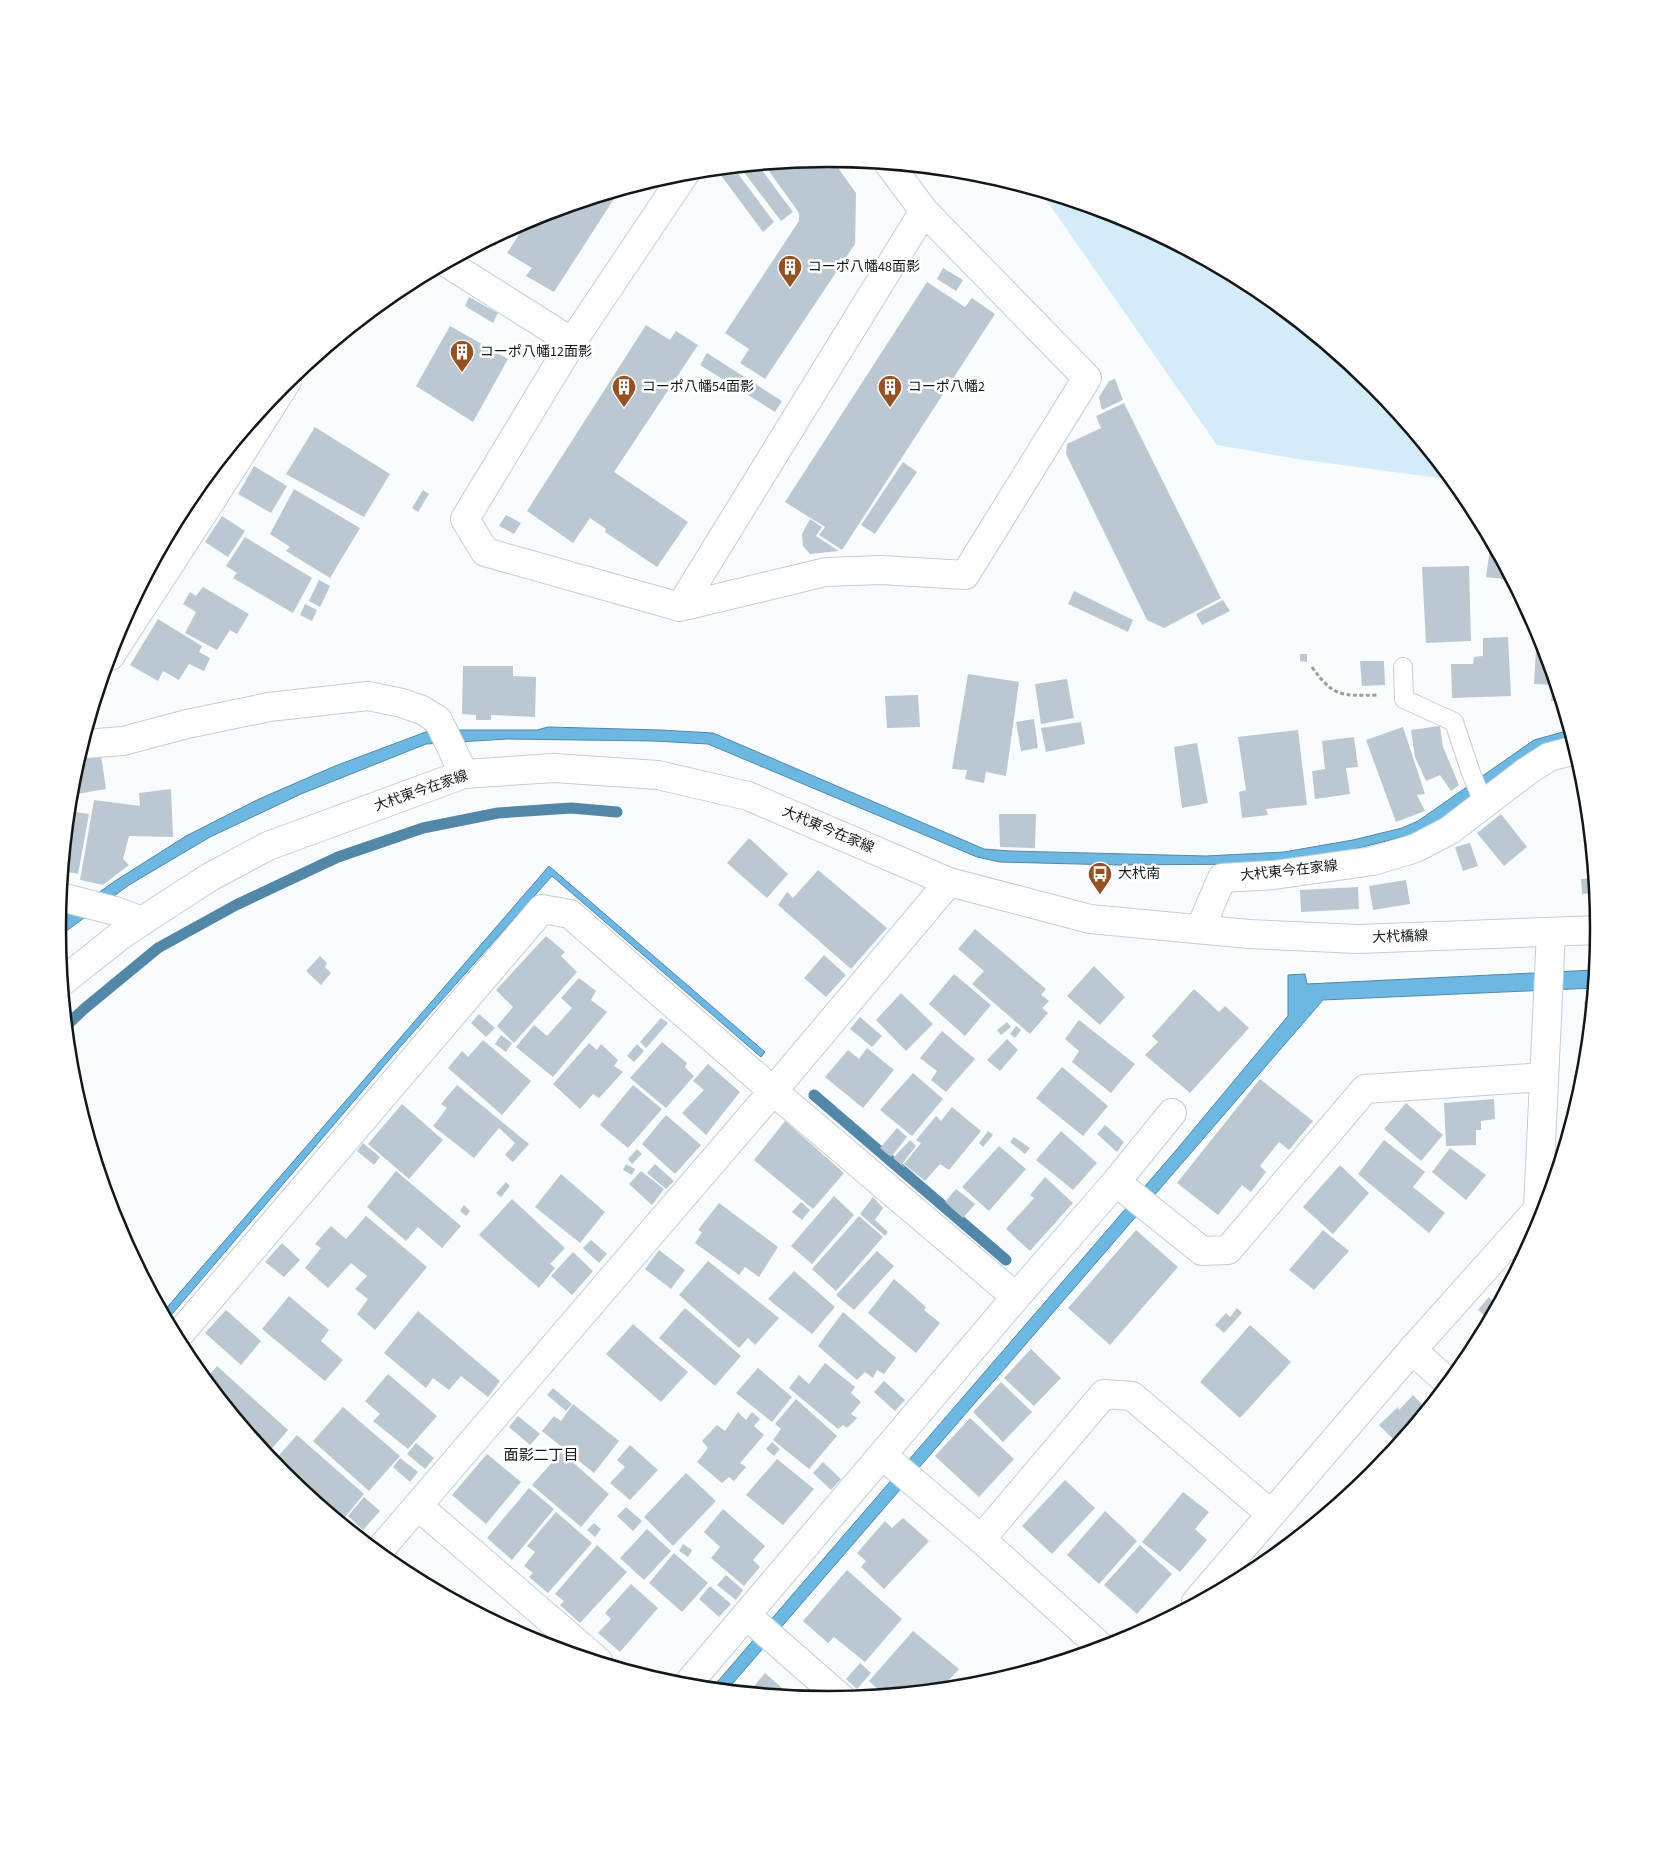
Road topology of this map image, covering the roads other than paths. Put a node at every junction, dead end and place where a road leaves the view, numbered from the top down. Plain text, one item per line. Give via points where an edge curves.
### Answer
1 (893, 170) edge
2 (680, 181) edge
3 (924, 211) junction
4 (452, 266) edge
5 (572, 342) junction
6 (246, 437) edge
7 (207, 491) edge
8 (680, 607) junction
9 (135, 614) edge
10 (1403, 667) dead end
11 (89, 744) edge
12 (1570, 752) edge
13 (464, 774) junction
14 (1484, 804) junction
15 (948, 882) junction
16 (67, 899) edge
17 (142, 921) junction
18 (1200, 929) junction
19 (1591, 930) edge
20 (1551, 932) junction
21 (68, 977) edge
22 (1544, 1077) junction
23 (773, 1091) junction
24 (1172, 1113) dead end
25 (1116, 1182) junction
26 (1544, 1191) edge
27 (1533, 1220) edge
28 (1518, 1246) edge
29 (1016, 1298) junction
30 (182, 1331) edge
31 (1412, 1350) junction
32 (1444, 1378) edge
33 (882, 1455) junction
34 (418, 1506) junction
35 (1271, 1514) junction
36 (981, 1538) junction
37 (382, 1547) edge
38 (1205, 1592) edge
39 (746, 1616) junction
40 (1096, 1642) edge
41 (588, 1652) edge
42 (692, 1679) edge
43 (833, 1691) edge

1 - 3 street
2 - 5 street
3 - 8 street
3 - 8 street via 1087,378 965,575 881,570 826,572
4 - 5 street
5 - 8 street via 465,519 485,552
6 - 7 street
7 - 9 street
10 - 14 lane via 1404,699 1454,722
11 - 13 street via 123,741 269,707 368,696 402,702 438,720
12 - 14 street, 大杙東今在家線 via 1549,757
13 - 15 street, 大杙東今在家線 via 554,768 658,775 748,796
13 - 17 street, 大杙東今在家線 via 268,846 210,877
14 - 18 street, 大杙東今在家線 via 1450,830 1416,848 1374,861 1274,875 1222,878
15 - 18 street, 大杙東今在家線 via 1090,919
15 - 23 street
16 - 17 street
17 - 21 street, 大杙東今在家線
18 - 20 street, 大杙橋線 via 1358,939
19 - 20 street, 大杙橋線
20 - 22 street
22 - 25 street via 1366,1089 1228,1250 1202,1251
22 - 26 street
23 - 29 street
23 - 30 street via 570,914 542,909
23 - 34 street
24 - 25 street
25 - 29 street
27 - 28 street
28 - 31 street
29 - 33 street
31 - 32 street
31 - 35 street
33 - 36 street
33 - 39 street
34 - 37 street
34 - 41 street
35 - 36 street via 1132,1396 1104,1394
35 - 38 street
36 - 40 street
39 - 42 street
39 - 43 street

